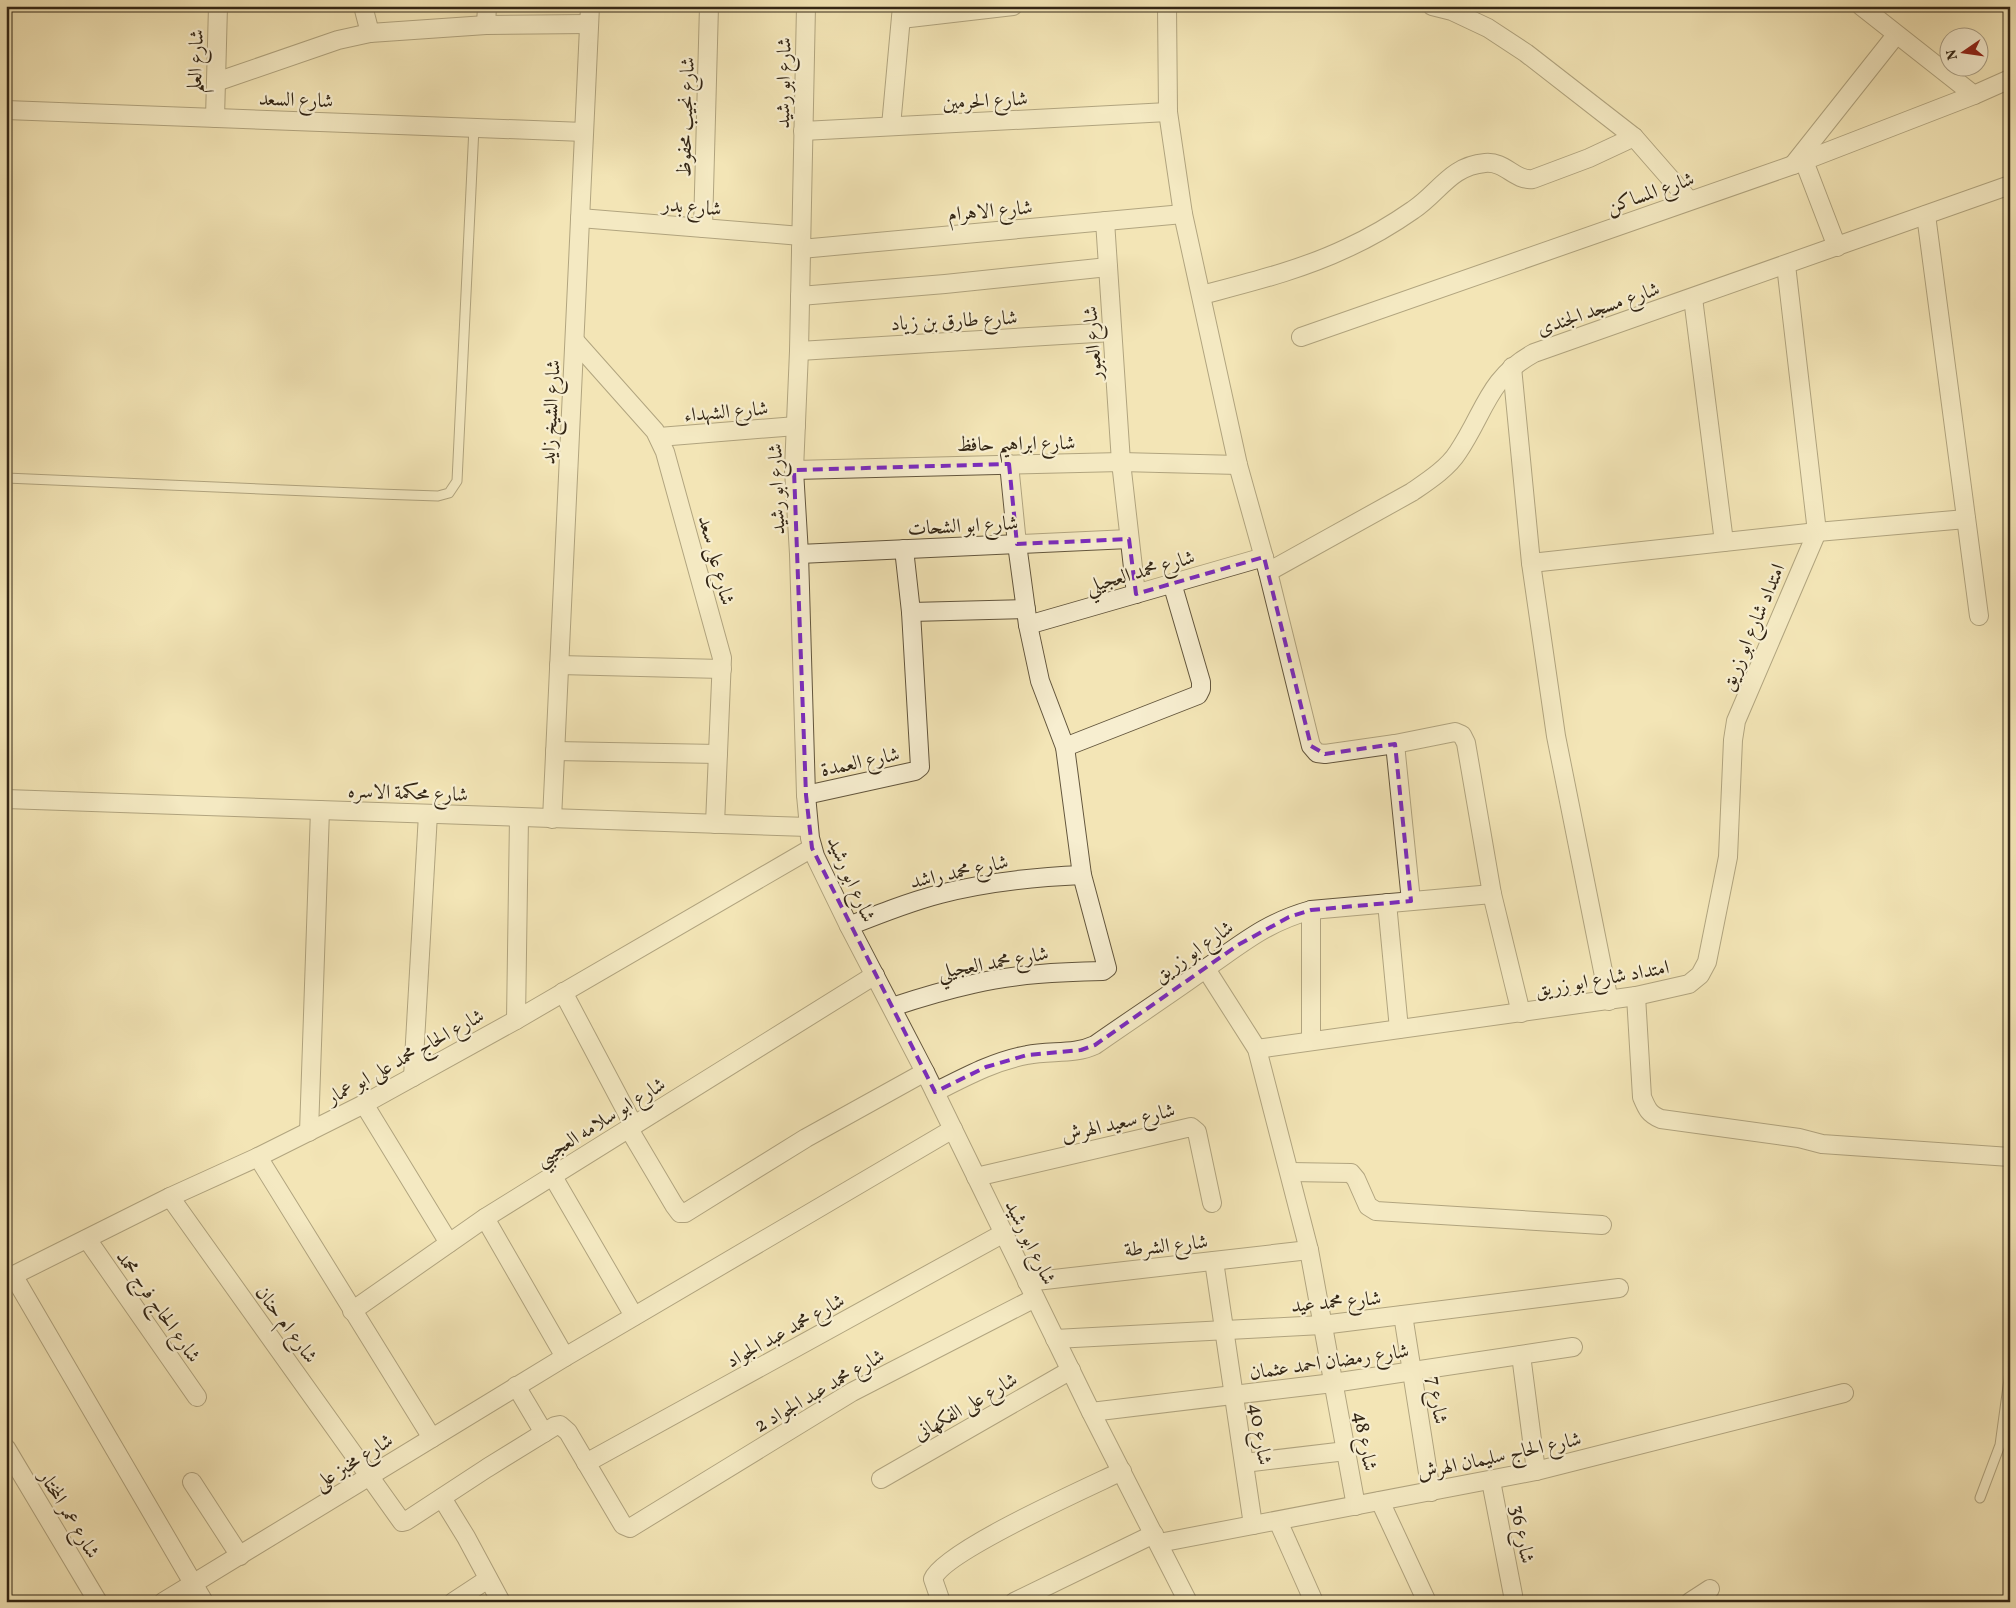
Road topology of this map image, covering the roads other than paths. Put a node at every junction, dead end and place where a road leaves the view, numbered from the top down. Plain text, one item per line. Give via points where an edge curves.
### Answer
1 (218, 6) edge
2 (363, 6) edge
3 (487, 6) edge
4 (590, 6) edge
5 (709, 6) edge
6 (806, 6) edge
7 (1013, 6) edge
8 (1167, 6) edge
9 (1432, 6) edge
10 (1861, 6) edge
11 (901, 13) edge
12 (589, 24) junction
13 (486, 25) junction
14 (370, 33) junction
15 (1896, 35) junction
16 (2010, 79) edge
17 (216, 82) junction
18 (1974, 95) junction
19 (6, 110) edge
20 (1168, 112) junction
21 (215, 118) junction
22 (891, 126) junction
23 (474, 127) junction
24 (803, 130) junction
25 (584, 132) junction
26 (1634, 137) junction
27 (1798, 163) junction
28 (2010, 185) edge
29 (1689, 200) junction
30 (1183, 214) junction
31 (1926, 215) junction
32 (580, 218) junction
33 (1105, 221) junction
34 (703, 228) junction
35 (801, 243) junction
36 (1837, 247) junction
37 (1786, 265) junction
38 (1108, 267) junction
39 (1202, 295) junction
40 (800, 296) junction
41 (1693, 298) junction
42 (1112, 332) junction
43 (1301, 337) dead end
44 (575, 341) junction
45 (799, 351) junction
46 (1512, 366) junction
47 (796, 426) junction
48 (659, 438) junction
49 (1120, 462) junction
50 (1009, 464) junction
51 (1238, 465) junction
52 (794, 470) junction
53 (6, 478) edge
54 (1966, 519) junction
55 (1817, 532) junction
56 (1129, 538) junction
57 (1724, 542) junction
58 (1016, 544) junction
59 (904, 549) junction
60 (799, 554) junction
61 (1531, 563) junction
62 (1266, 564) junction
63 (1172, 583) junction
64 (1136, 594) junction
65 (912, 612) junction
66 (1979, 616) dead end
67 (1027, 617) junction
68 (559, 665) junction
69 (722, 669) junction
70 (1395, 744) junction
71 (1065, 747) junction
72 (556, 751) junction
73 (718, 754) junction
74 (806, 795) junction
75 (6, 799) edge
76 (320, 810) junction
77 (428, 814) junction
78 (519, 817) junction
79 (552, 819) junction
80 (715, 824) junction
81 (808, 827) junction
82 (812, 848) junction
83 (1082, 875) junction
84 (1492, 894) junction
85 (1411, 901) junction
86 (1387, 903) junction
87 (1311, 910) junction
88 (849, 926) junction
89 (1206, 969) junction
90 (875, 975) junction
91 (563, 992) junction
92 (1636, 996) junction
93 (1609, 1001) junction
94 (892, 1007) junction
95 (1521, 1013) junction
96 (516, 1020) junction
97 (1399, 1029) junction
98 (1311, 1041) junction
99 (1257, 1049) junction
100 (925, 1072) junction
101 (413, 1077) junction
102 (935, 1092) junction
103 (364, 1104) junction
104 (631, 1128) junction
105 (953, 1129) junction
106 (309, 1132) junction
107 (258, 1157) junction
108 (2010, 1157) edge
109 (1290, 1172) junction
110 (552, 1175) junction
111 (976, 1177) junction
112 (170, 1197) junction
113 (1212, 1203) dead end
114 (485, 1218) junction
115 (1602, 1225) dead end
116 (1004, 1234) junction
117 (87, 1239) junction
118 (450, 1243) junction
119 (1309, 1250) junction
120 (1214, 1261) junction
121 (10, 1277) edge
122 (1028, 1282) junction
123 (1619, 1288) dead end
124 (1035, 1298) junction
125 (352, 1311) junction
126 (634, 1316) junction
127 (1403, 1316) junction
128 (1322, 1325) junction
129 (1224, 1331) junction
130 (1055, 1339) junction
131 (1573, 1347) dead end
132 (1521, 1355) junction
133 (565, 1357) junction
134 (1071, 1370) junction
135 (1412, 1371) junction
136 (2010, 1372) edge
137 (1334, 1383) junction
138 (516, 1386) junction
139 (1844, 1393) dead end
140 (1233, 1395) junction
141 (197, 1398) dead end
142 (1091, 1412) junction
143 (544, 1433) junction
144 (432, 1438) junction
145 (6, 1448) edge
146 (1346, 1451) junction
147 (586, 1463) junction
148 (1244, 1463) junction
149 (1122, 1471) junction
150 (1536, 1471) junction
151 (370, 1475) junction
152 (881, 1479) dead end
153 (1491, 1481) junction
154 (192, 1482) dead end
155 (1431, 1492) junction
156 (442, 1498) junction
157 (1980, 1498) dead end
158 (1380, 1501) junction
159 (1356, 1506) junction
160 (1278, 1521) junction
161 (1253, 1525) junction
162 (1156, 1538) junction
163 (240, 1556) junction
164 (488, 1579) junction
165 (193, 1584) junction
166 (1710, 1589) dead end
167 (1513, 1595) dead end
168 (98, 1602) edge
169 (163, 1602) edge
170 (204, 1602) edge
171 (453, 1602) edge
172 (501, 1602) edge
173 (941, 1602) edge
174 (1014, 1602) edge
175 (1188, 1602) edge
176 (1314, 1602) edge
177 (1427, 1602) edge
178 (1690, 1602) edge

1 - 17 street, شارع العلم
2 - 14 street
3 - 13 street
4 - 12 street, شارع الشيخ زايد
5 - 34 street, شارع نجيب محفوظ
6 - 24 street, شارع ابو رشيد
7 - 11 street
8 - 20 street
9 - 26 street via 1452,11 1488,28 1526,53
10 - 15 street
11 - 22 street
12 - 13 street, شارع السعد
12 - 25 street, شارع الشيخ زايد
13 - 14 street, شارع السعد
14 - 17 street, شارع السعد via 338,40
15 - 18 street
15 - 27 street
16 - 18 street, شارع المساكن
17 - 21 street, شارع العلم
18 - 27 street, شارع المساكن
19 - 21 street, شارع السعد
20 - 22 street, شارع الحرمين
20 - 30 street
21 - 23 street, شارع السعد
22 - 24 street, شارع الحرمين
23 - 25 street, شارع السعد
23 - 53 lane via 457,481 449,493 438,496
24 - 35 street, شارع ابو رشيد
25 - 32 street, شارع الشيخ زايد
26 - 29 street
26 - 39 street via 1534,179 1521,178 1499,164 1485,163 1463,168 1414,209 1348,248 1297,269
27 - 29 street, شارع المساكن
27 - 36 street
28 - 31 street, شارع مسجد الجندى
29 - 43 street, شارع المساكن
30 - 33 street, شارع الاهرام
30 - 39 street
31 - 36 street, شارع مسجد الجندى
31 - 54 street
32 - 34 street, شارع بدر
32 - 44 street, شارع الشيخ زايد
33 - 35 street, شارع الاهرام
33 - 38 street, شارع العبور
34 - 35 street, شارع بدر
35 - 40 street, شارع ابو رشيد
36 - 37 street, شارع مسجد الجندى
37 - 41 street, شارع مسجد الجندى
37 - 55 street
38 - 40 street
38 - 42 street, شارع العبور
39 - 51 street
40 - 45 street, شارع ابو رشيد
41 - 46 street, شارع مسجد الجندى via 1534,352
41 - 57 street
42 - 45 street, شارع طارق بن زياد
42 - 49 street, شارع العبور
44 - 48 street, شارع على سعد
44 - 68 street, شارع الشيخ زايد
45 - 47 street, شارع ابو رشيد
46 - 61 street
46 - 62 street, شارع مسجد الجندى via 1491,390 1458,453 1441,470 1412,492
47 - 48 street, شارع الشهداء
47 - 52 street, شارع ابو رشيد
48 - 69 street, شارع على سعد via 719,646
49 - 50 street, شارع ابراهيم حافظ
49 - 51 street, شارع ابراهيم حافظ
49 - 56 street, شارع العبور
50 - 52 street, شارع ابراهيم حافظ
50 - 58 street
51 - 62 street
52 - 60 street, شارع ابو رشيد
54 - 55 street
54 - 66 street
55 - 57 street
55 - 92 street, امتداد شارع ابو زريق via 1736,721 1728,857 1707,962 1700,975 1689,984
56 - 58 street, شارع ابو الشحات
56 - 64 street, شارع العبور
57 - 61 street
58 - 59 street, شارع ابو الشحات
58 - 67 street
59 - 60 street, شارع ابو الشحات
59 - 65 street
60 - 74 street, شارع ابو رشيد
61 - 93 street via 1556,736
62 - 63 street, شارع محمد العجيلي
62 - 70 street via 1311,746 1317,753 1324,754
63 - 64 street, شارع محمد العجيلي
63 - 71 street via 1201,682 1198,695
64 - 67 street, شارع محمد العجيلي
65 - 67 street, شارع محمد العجيلي
65 - 74 street, شارع العمدة via 921,765 915,771
67 - 71 street via 1040,681
68 - 69 street
68 - 72 street, شارع الشيخ زايد
69 - 73 street, شارع على سعد
70 - 84 street via 1455,732 1462,735
70 - 85 street
71 - 83 street
72 - 73 street
72 - 79 street, شارع الشيخ زايد
73 - 80 street, شارع على سعد
74 - 81 street, شارع ابو رشيد
75 - 76 street, شارع محكمة الاسره
76 - 77 street, شارع محكمة الاسره
76 - 106 street
77 - 78 street, شارع محكمة الاسره
77 - 101 street
78 - 79 street, شارع محكمة الاسره
78 - 96 street
79 - 80 street, شارع محكمة الاسره
80 - 81 street, شارع محكمة الاسره
81 - 82 street, شارع ابو رشيد
82 - 88 street, شارع ابو رشيد
82 - 91 street, شارع الحاج محمد على ابو عمار
83 - 88 street, شارع محمد راشد via 1034,877 949,892 894,908
83 - 94 street, شارع محمد العجيلي via 1106,970 975,983
84 - 85 street, شارع ابو زريق
84 - 95 street
85 - 86 street, شارع ابو زريق
86 - 87 street, شارع ابو زريق
86 - 97 street
87 - 89 street, شارع ابو زريق via 1264,928
87 - 98 street
88 - 90 street, شارع ابو رشيد
89 - 99 street, شارع 48
89 - 102 street, شارع ابو زريق via 1088,1048 1040,1053 1002,1062
90 - 94 street, شارع ابو رشيد
90 - 104 street, شارع ابو سلامه العجيبي
91 - 96 street, شارع الحاج محمد على ابو عمار
91 - 104 street
92 - 93 street, امتداد شارع ابو زريق
92 - 108 street via 1642,1097 1652,1115 1822,1144
93 - 95 street, امتداد شارع ابو زريق
94 - 100 street, شارع ابو رشيد
95 - 97 street, امتداد شارع ابو زريق
96 - 101 street, شارع الحاج محمد على ابو عمار
97 - 98 street, امتداد شارع ابو زريق
98 - 99 street, امتداد شارع ابو زريق
99 - 109 street, شارع 48
100 - 102 street, شارع ابو رشيد
100 - 104 street via 806,1138 685,1213 680,1213 674,1205
101 - 103 street, شارع الحاج محمد على ابو عمار
102 - 105 street, شارع ابو رشيد
103 - 106 street, شارع الحاج محمد على ابو عمار
103 - 118 street
104 - 110 street, شارع ابو سلامه العجيبي
105 - 111 street, شارع ابو رشيد
105 - 126 street, شارع مخبز على
106 - 107 street, شارع الحاج محمد على ابو عمار
107 - 112 street, شارع الحاج محمد على ابو عمار
107 - 125 street
109 - 115 street via 1351,1173 1368,1206 1376,1211
109 - 119 street, شارع 48
110 - 114 street, شارع ابو سلامه العجيبي
110 - 126 street
111 - 113 street, شارع سعيد الهرش via 1191,1127 1197,1132
111 - 116 street, شارع ابو رشيد
112 - 117 street, شارع الحاج محمد على ابو عمار
112 - 151 street, شارع ام حنان
114 - 118 street, شارع ابو سلامه العجيبي
114 - 133 street
116 - 122 street, شارع ابو رشيد
116 - 147 street, شارع محمد عبد الجواد
117 - 121 street, شارع الحاج محمد على ابو عمار
117 - 141 street, شارع الحاج فرج محمد
118 - 125 street, شارع ابو سلامه العجيبي
119 - 120 street, شارع الشرطة
119 - 128 street, شارع 48
120 - 122 street, شارع الشرطة
120 - 129 street, شارع 40
121 - 165 street
122 - 124 street, شارع ابو رشيد
123 - 127 street, شارع محمد عيد
124 - 130 street, شارع ابو رشيد
124 - 147 street, شارع محمد عبد الجواد 2 via 852,1392 630,1528 623,1524
125 - 144 street
126 - 133 street, شارع مخبز على
127 - 128 street, شارع محمد عيد
127 - 135 street, شارع 7
128 - 129 street, شارع محمد عيد
128 - 137 street, شارع 48
129 - 130 street, شارع محمد عيد
129 - 140 street, شارع 40
130 - 134 street, شارع ابو رشيد
131 - 132 street, شارع رمضان احمد عثمان
132 - 135 street, شارع رمضان احمد عثمان
132 - 150 street
133 - 138 street, شارع مخبز على
134 - 142 street, شارع ابو رشيد
134 - 152 street, شارع على الفكهانى
135 - 137 street, شارع رمضان احمد عثمان
135 - 155 street, شارع 7
136 - 157 lane via 2000,1445
137 - 140 street, شارع رمضان احمد عثمان
137 - 146 street, شارع 48
138 - 143 street
138 - 144 street, شارع مخبز على
139 - 150 street, شارع الحاج سليمان الهرش
140 - 142 street, شارع رمضان احمد عثمان
140 - 148 street, شارع 40
142 - 149 street, شارع ابو رشيد
143 - 147 street via 555,1426 564,1427
143 - 156 street
144 - 151 street, شارع مخبز على
145 - 168 street, شارع عمر المختار
146 - 148 street
146 - 159 street, شارع 48
148 - 161 street, شارع 40
149 - 162 street, شارع ابو رشيد
149 - 173 street via 976,1543 938,1571 933,1579
150 - 153 street, شارع الحاج سليمان الهرش
151 - 156 street, شارع ام حنان via 402,1522
151 - 163 street, شارع مخبز على
153 - 155 street, شارع الحاج سليمان الهرش
153 - 167 street, شارع 36
154 - 163 street
155 - 158 street, شارع الحاج سليمان الهرش
156 - 164 street
158 - 159 street, شارع الحاج سليمان الهرش
158 - 177 street
159 - 160 street, شارع الحاج سليمان الهرش
160 - 161 street, شارع الحاج سليمان الهرش
160 - 176 street
161 - 162 street, شارع الحاج سليمان الهرش
162 - 174 street, شارع الحاج سليمان الهرش
162 - 175 street, شارع ابو رشيد
163 - 165 street, شارع مخبز على
164 - 171 street
164 - 172 street
165 - 169 street, شارع مخبز على
165 - 170 street
166 - 178 street

